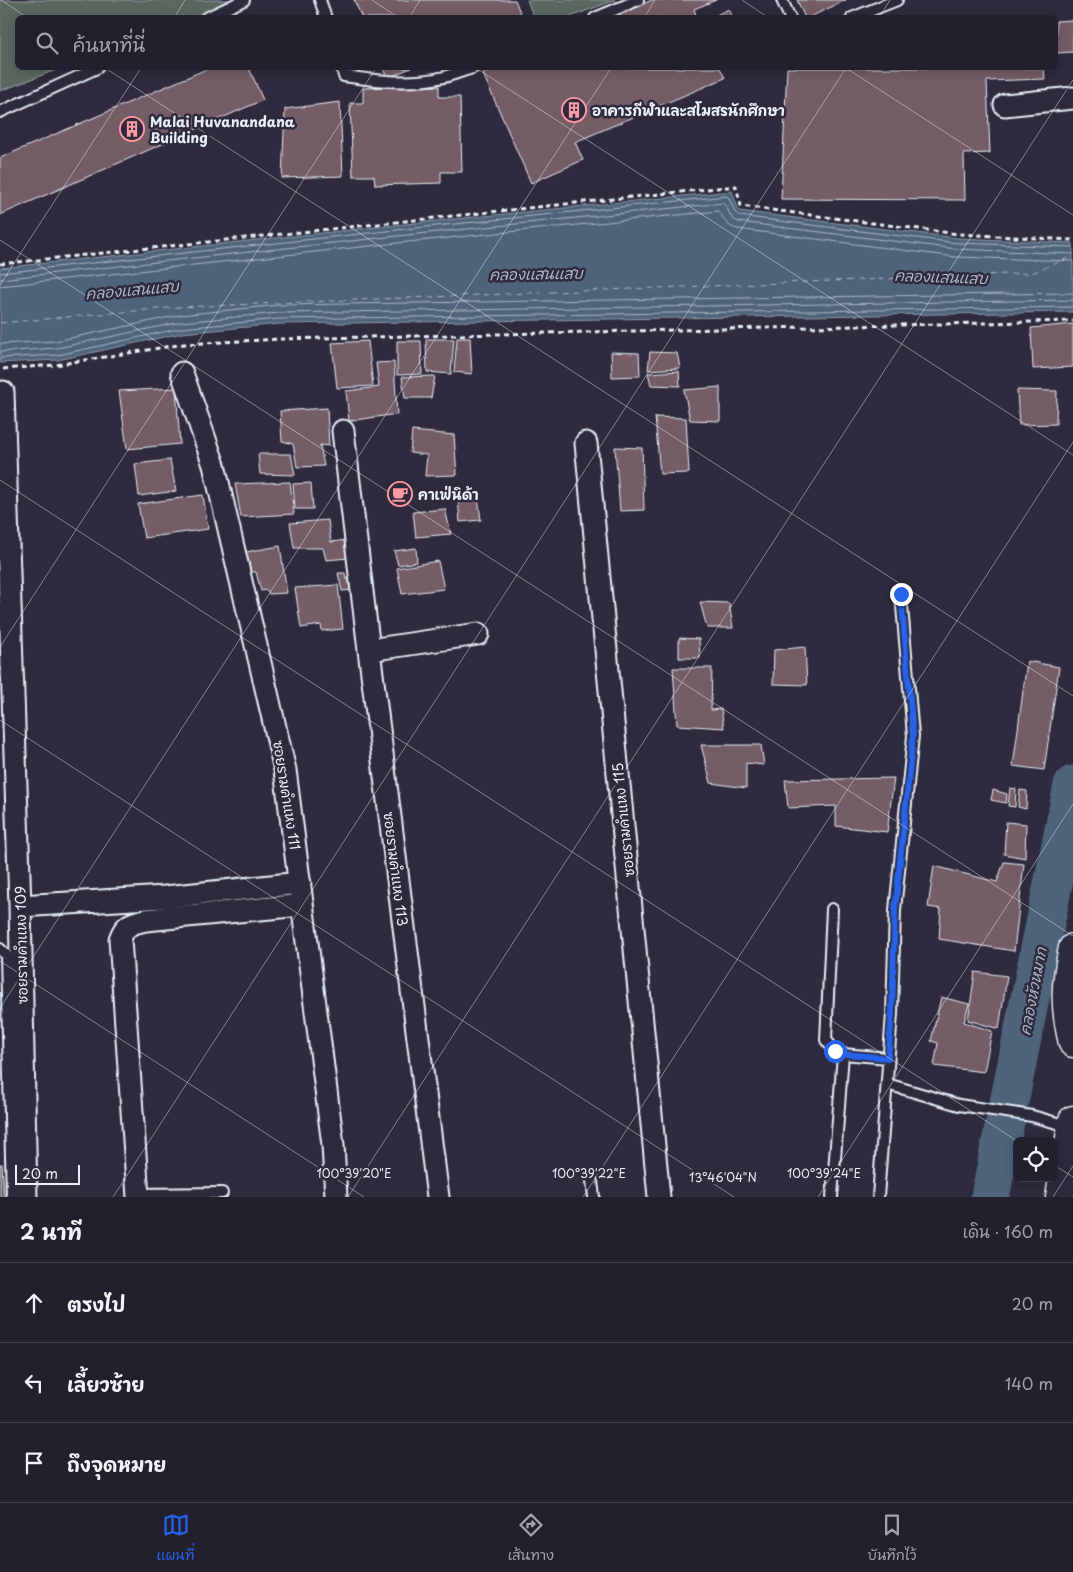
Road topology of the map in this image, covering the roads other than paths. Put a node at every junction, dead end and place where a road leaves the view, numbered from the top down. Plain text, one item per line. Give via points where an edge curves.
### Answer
1 (244, 0) edge
2 (320, 0) edge
3 (638, 0) edge
4 (782, 0) edge
5 (897, 0) edge
6 (212, 15) edge
7 (325, 15) edge
8 (603, 15) edge
9 (789, 15) edge
10 (860, 15) edge
11 (93, 70) edge
12 (342, 70) edge
13 (466, 70) edge
14 (1073, 98) edge
15 (1005, 105) dead end
16 (0, 112) edge
17 (182, 373) dead end
18 (3, 392) dead end
19 (343, 431) dead end
20 (586, 443) dead end
21 (901, 594) dead end
22 (478, 634) dead end
23 (370, 650) junction
24 (300, 883) junction
25 (20, 906) junction
26 (291, 906) dead end
27 (832, 909) dead end
28 (0, 948) edge
29 (1073, 948) edge
30 (1073, 1043) edge
31 (844, 1054) junction
32 (888, 1058) junction
33 (886, 1084) junction
34 (1072, 1124) edge
35 (592, 1181) dead end
36 (222, 1193) dead end
37 (138, 1196) edge
38 (12, 1197) edge
39 (26, 1197) edge
40 (336, 1197) edge
41 (438, 1197) edge
42 (594, 1197) edge
43 (659, 1197) edge
44 (832, 1197) edge
45 (878, 1197) edge
46 (1060, 1197) edge

1 - 6 lane
2 - 7 lane
3 - 8 lane
4 - 9 lane
5 - 10 lane
11 - 16 lane
12 - 13 lane via 344,76 406,82
14 - 15 street
17 - 24 street, ซอยรามคำแหง 111 via 214,465 285,770
18 - 25 street, ซอยรามคำแหง 109
19 - 23 street, ซอยรามคำแหง 113
20 - 43 street, ซอยรามคำแหง 115
21 - 32 lane via 913,736 895,910
22 - 23 street
23 - 41 street, ซอยรามคำแหง 113
24 - 25 street via 165,897
24 - 40 street, ซอยรามคำแหง 111 via 334,1146
25 - 39 street, ซอยรามคำแหง 109
26 - 37 street via 146,920 128,924 122,932
27 - 31 lane via 826,1040 835,1051
28 - 38 lane via 6,955
29 - 30 street via 1066,1000
31 - 32 lane
31 - 44 lane
32 - 33 lane
33 - 34 lane via 959,1105
33 - 45 lane
34 - 46 street
35 - 42 lane
36 - 37 lane

